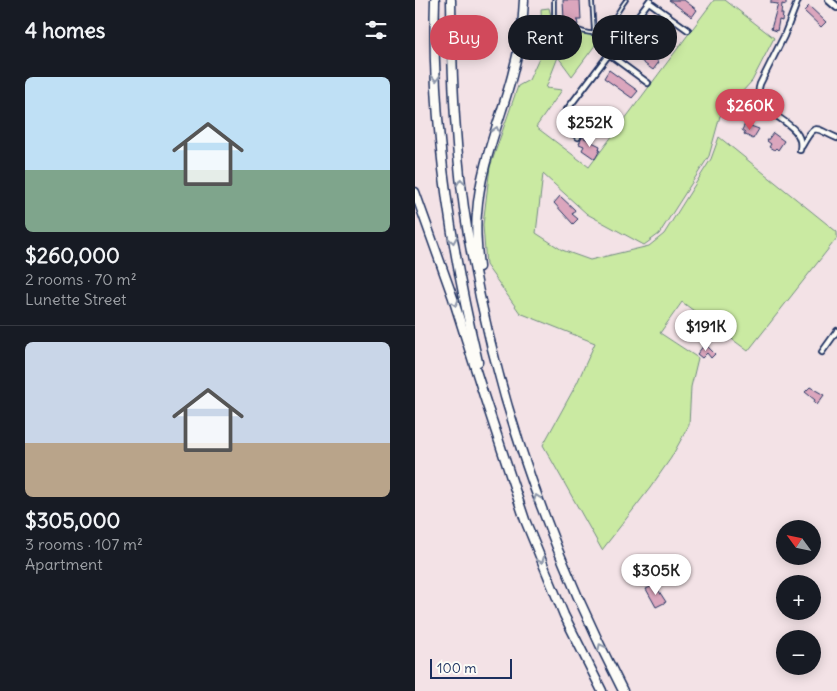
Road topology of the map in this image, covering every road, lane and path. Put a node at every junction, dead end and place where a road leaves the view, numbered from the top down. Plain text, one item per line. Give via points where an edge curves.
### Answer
1 (435, 0) edge
2 (451, 0) edge
3 (524, 0) edge
4 (554, 0) edge
5 (592, 0) edge
6 (626, 0) edge
7 (798, 0) edge
8 (829, 0) edge
9 (650, 1) edge
10 (837, 7) edge
11 (593, 15) edge
12 (616, 15) edge
13 (640, 15) edge
14 (688, 30) dead end
15 (592, 33) edge
16 (606, 60) edge
17 (617, 60) edge
18 (648, 83) dead end
19 (578, 137) dead end
20 (837, 138) edge
21 (415, 192) edge
22 (837, 331) edge
23 (822, 352) dead end
24 (496, 367) junction
25 (496, 432) junction
26 (602, 691) edge
27 (623, 691) edge

1 -> 25 highway via 438,102 449,214 465,307
24 -> 2 highway via 477,284 461,186 453,93
24 -> 3 highway via 479,268 477,212 486,164 517,58
4 - 15 lane via 554,17
5 - 11 lane
6 - 12 lane
7 - 20 street via 760,84 758,96 794,130 801,140 800,150 814,130 820,129
8 - 10 main road
9 - 13 street
9 - 14 street
16 - 19 street via 563,115 563,125
17 - 18 street
21 -> 25 highway
22 - 23 street
27 -> 24 highway via 561,560 532,485
25 -> 26 highway via 539,554 564,615

